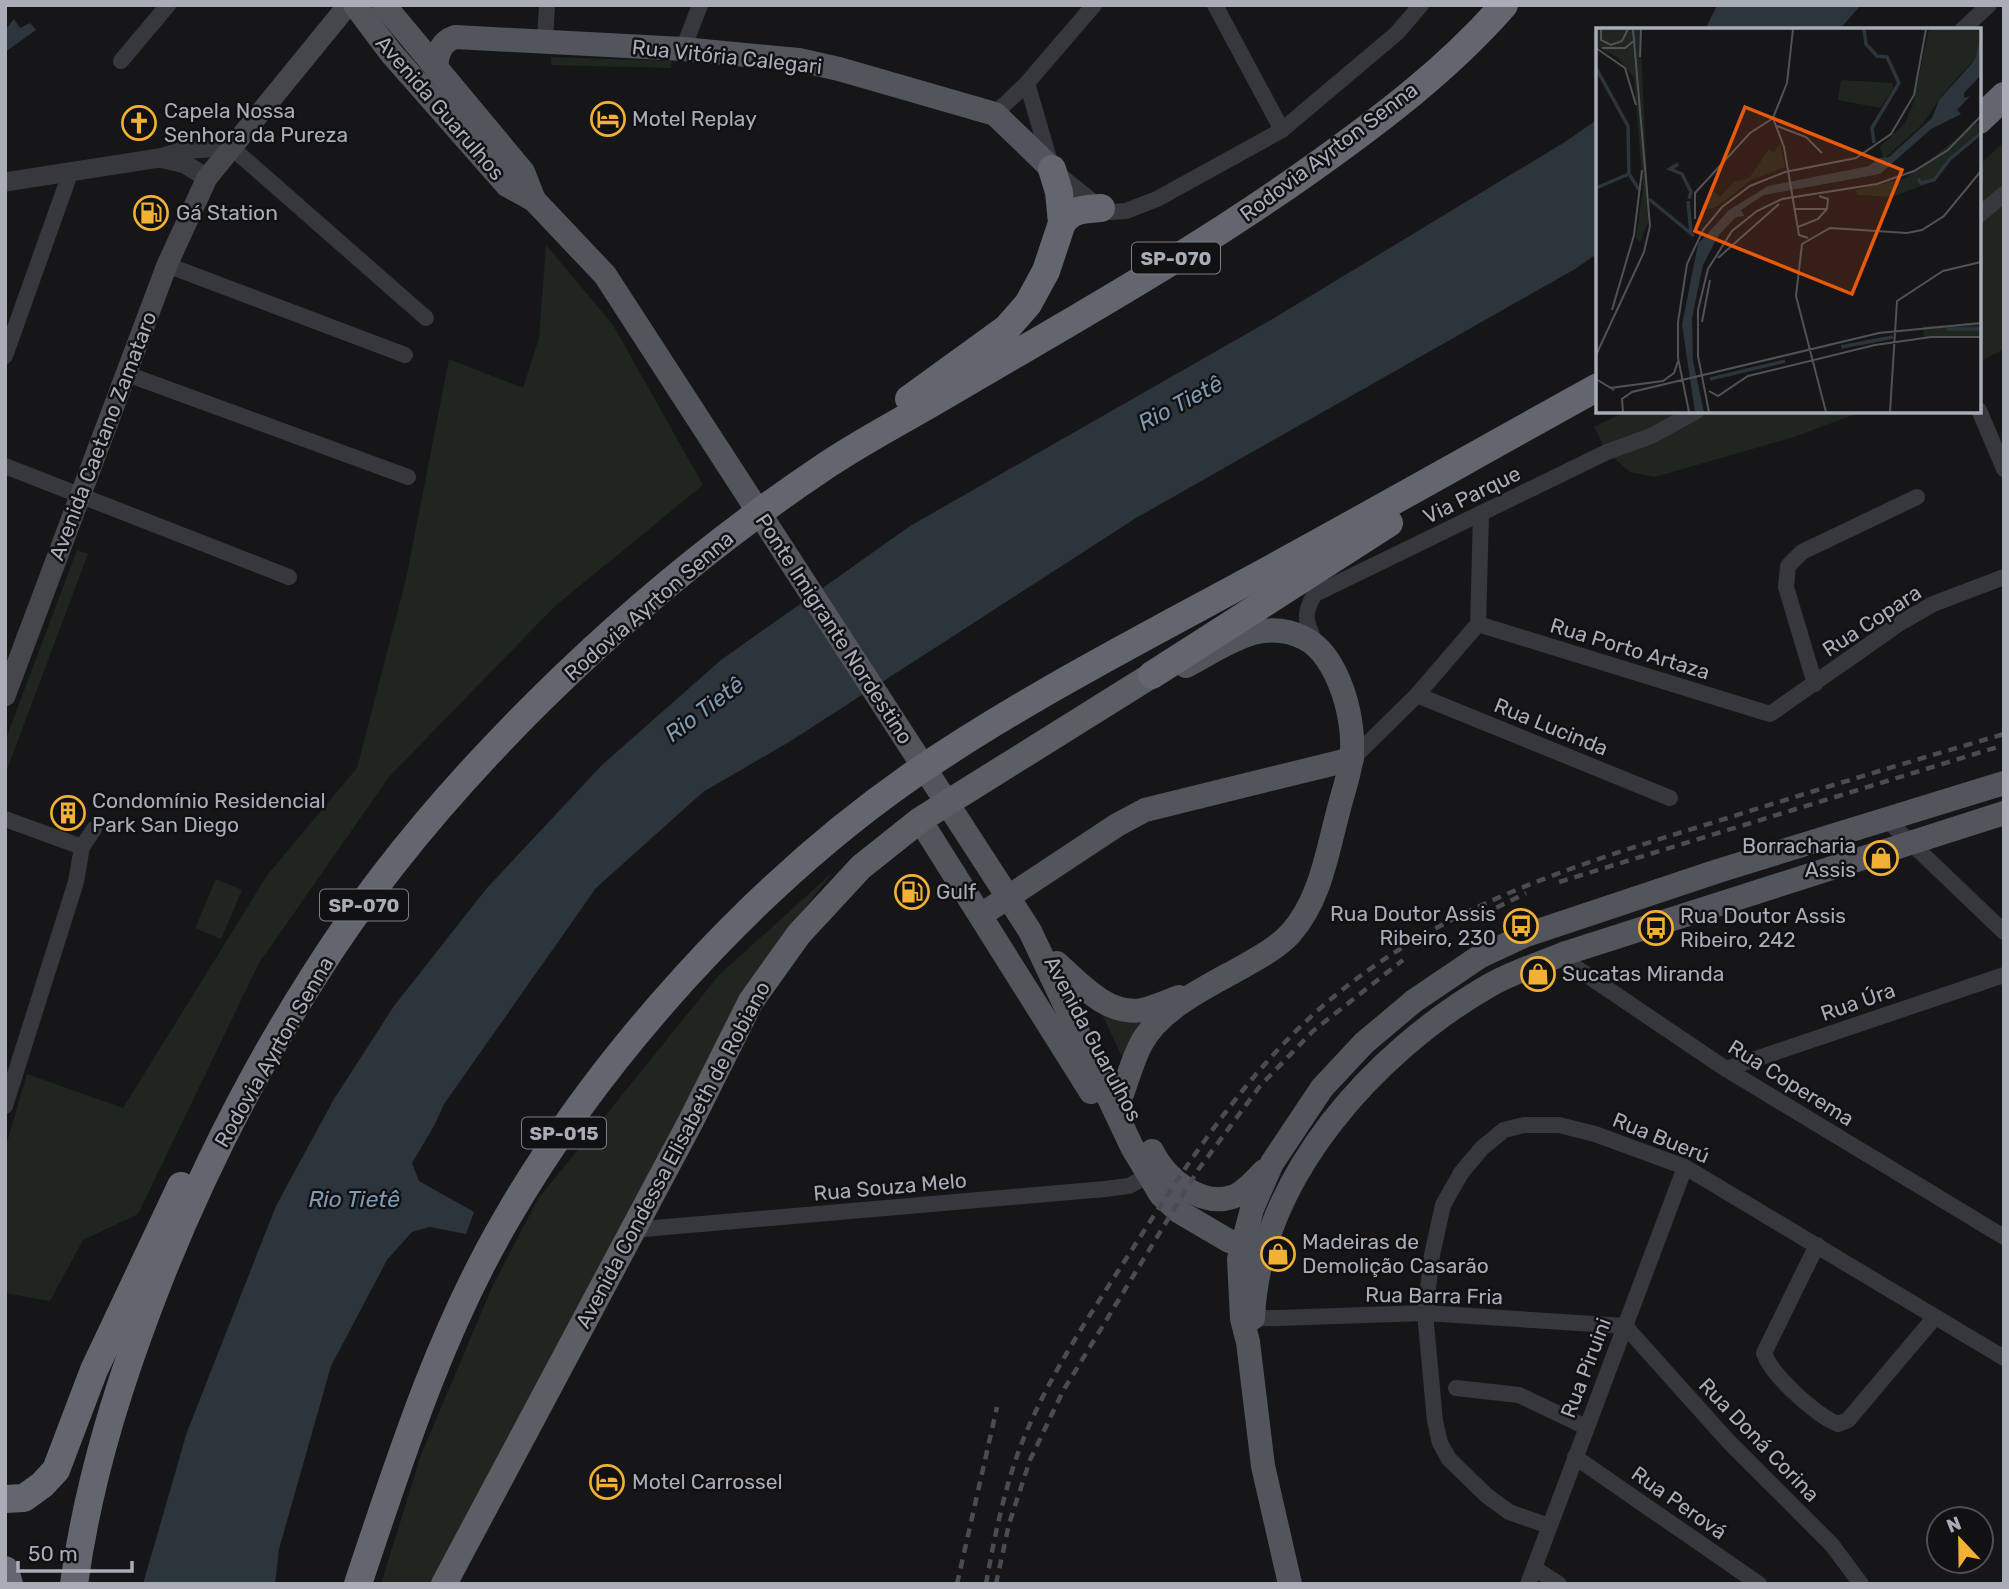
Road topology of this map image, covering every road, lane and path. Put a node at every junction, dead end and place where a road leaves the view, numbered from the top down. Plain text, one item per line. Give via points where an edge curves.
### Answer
1 (168, 5) edge
2 (384, 5) edge
3 (547, 5) edge
4 (700, 5) edge
5 (1094, 5) edge
6 (1215, 5) edge
7 (1421, 5) edge
8 (1504, 5) edge
9 (1989, 5) edge
10 (344, 7) edge
11 (1964, 28) edge
12 (545, 42) junction
13 (683, 49) junction
14 (121, 61) dead end
15 (436, 68) junction
16 (1027, 83) junction
17 (2004, 96) edge
18 (995, 114) junction
19 (1981, 118) edge
20 (1282, 130) junction
21 (231, 147) junction
22 (159, 158) junction
23 (1052, 169) junction
24 (71, 171) junction
25 (207, 178) junction
26 (5, 182) edge
27 (2004, 194) edge
28 (534, 200) junction
29 (1101, 208) junction
30 (1981, 213) edge
31 (1062, 223) junction
32 (167, 265) junction
33 (426, 318) dead end
34 (637, 327) joint
35 (405, 355) dead end
36 (5, 356) edge
37 (127, 374) junction
38 (1596, 388) edge
39 (1693, 413) edge
40 (1980, 413) edge
41 (1481, 452) junction
42 (5, 466) edge
43 (2004, 469) edge
44 (819, 470) junction
45 (408, 477) dead end
46 (81, 496) junction
47 (1917, 497) dead end
48 (1481, 515) junction
49 (289, 577) dead end
50 (2004, 577) edge
51 (1478, 624) junction
52 (1316, 644) junction
53 (1152, 675) junction
54 (1815, 684) junction
55 (1417, 695) junction
56 (5, 696) edge
57 (1770, 714) joint
58 (1352, 759) junction
59 (2004, 783) edge
60 (1670, 798) dead end
61 (2004, 813) edge
62 (5, 819) edge
63 (920, 820) junction
64 (1888, 821) junction
65 (94, 829) dead end
66 (1910, 843) junction
67 (82, 847) junction
68 (981, 915) junction
69 (1558, 922) junction
70 (1030, 930) junction
71 (2004, 932) edge
72 (1563, 954) junction
73 (1479, 957) junction
74 (1057, 963) junction
75 (2004, 975) edge
76 (1492, 984) junction
77 (1203, 988) junction
78 (1726, 1069) junction
79 (254, 1077) junction
80 (1122, 1094) junction
81 (5, 1107) edge
82 (1132, 1147) junction
83 (1272, 1163) junction
84 (1685, 1167) junction
85 (1149, 1175) junction
86 (1199, 1223) junction
87 (632, 1230) junction
88 (2004, 1237) edge
89 (1817, 1245) junction
90 (1253, 1247) junction
91 (1239, 1287) junction
92 (1425, 1313) junction
93 (1935, 1317) junction
94 (1625, 1326) junction
95 (1248, 1327) junction
96 (2004, 1358) edge
97 (1456, 1388) dead end
98 (1587, 1427) junction
99 (1575, 1457) junction
100 (5, 1499) edge
101 (1549, 1526) junction
102 (1534, 1568) junction
103 (5, 1570) edge
104 (9, 1584) edge
105 (74, 1584) edge
106 (358, 1584) edge
107 (444, 1584) edge
108 (1290, 1584) edge
109 (1528, 1584) edge
110 (1559, 1584) edge
111 (1759, 1584) edge
112 (1861, 1584) edge

1 - 14 street
2 - 15 main road, Avenida Guarulhos
3 - 12 street
4 - 13 street
5 - 16 street
6 - 20 street
7 - 20 street via 1397,33
8 - 44 highway, Rodovia Ayrton Senna / SP-070 via 1444,66 1370,127 1242,218
9 - 11 street
10 - 21 main road, Avenida Caetano Zamataro
10 - 28 main road, Avenida Guarulhos via 508,185
12 - 13 main road, Rua Vitória Calegari
12 - 15 main road, Rua Vitória Calegari via 455,37 443,45
13 - 18 main road, Rua Vitória Calegari via 799,60
15 - 28 main road, Avenida Guarulhos via 523,172
16 - 18 street
16 - 23 street
17 - 19 highway
18 - 23 main road, Rua Vitória Calegari
20 - 29 street via 1140,207 1112,212
21 - 22 street via 190,149
21 - 25 main road, Avenida Caetano Zamataro
21 - 33 street
22 - 24 street
22 - 25 street via 185,164
23 - 29 street
23 - 31 highway
24 - 26 street
24 - 36 street
25 - 32 main road, Avenida Caetano Zamataro
27 - 30 street
28 - 34 main road, Avenida Guarulhos via 605,275
29 - 31 highway via 1078,210
31 - 44 highway via 1046,271 1028,304 1007,328
32 - 35 street
32 - 37 main road, Avenida Caetano Zamataro
34 - 70 main road, Ponte Imigrante Nordestino
37 - 45 street
37 - 46 main road, Avenida Caetano Zamataro
38 - 41 highway
39 - 48 street, Via Parque
40 - 43 street
41 - 53 highway via 1455,482
41 - 106 highway, SP-015 via 1070,677 910,778 818,850 697,964 591,1092 509,1215 473,1279 410,1428
42 - 46 street
44 - 79 highway, Rodovia Ayrton Senna / SP-070 via 611,633 504,737 400,855 314,976
46 - 49 street
46 - 56 main road, Avenida Caetano Zamataro
47 - 54 street via 1802,552 1788,566 1786,587
48 - 51 street
48 - 52 street, Via Parque via 1315,594 1304,619
50 - 54 street, Rua Copara via 1933,604
51 - 55 street
51 - 57 street, Rua Porto Artaza
52 - 53 main road via 1278,628 1261,630 1180,669
52 - 58 main road via 1345,695 1351,717
53 - 63 highway, Avenida Condessa Elisabeth de Robiano
54 - 57 street, Rua Copara
55 - 58 street
55 - 60 street, Rua Lucinda
58 - 68 main road via 1145,810
58 - 77 main road via 1306,914 1288,936
59 - 64 main road
61 - 66 main road
62 - 67 street
63 - 68 main road, Avenida Guarulhos
63 - 87 highway, Avenida Condessa Elisabeth de Robiano via 861,867 799,934 751,1001
64 - 66 street
64 - 69 main road
65 - 67 street
66 - 71 street
66 - 72 main road
67 - 81 street via 76,882
68 - 82 main road, Avenida Guarulhos via 1097,1101
69 - 72 main road via 1557,942
69 - 73 main road
70 - 74 main road, Avenida Guarulhos
70 - 82 main road, Avenida Guarulhos
72 - 76 main road
72 - 78 street, Rua Coperema via 1575,967
73 - 76 main road via 1490,971
73 - 83 main road via 1414,1001 1364,1043 1322,1088
74 - 77 main road via 1107,1004 1124,1010 1142,1010
74 - 80 main road, Avenida Guarulhos
75 - 78 street, Rua Úra
76 - 90 main road via 1417,1038 1349,1099 1326,1128
77 - 80 main road via 1148,1032
78 - 88 street, Rua Coperema
79 - 100 highway via 231,1097 164,1217 94,1370 56,1470 24,1498
79 - 105 highway, Rodovia Ayrton Senna / SP-070 via 180,1227 127,1360 94,1474
80 - 83 main road, Avenida Guarulhos via 1162,1170 1196,1194 1225,1199 1239,1194
82 - 85 main road, Avenida Guarulhos
83 - 90 main road via 1252,1209
84 - 89 street, Rua Buerú
84 - 92 street, Rua Buerú via 1559,1125 1504,1130 1461,1173 1443,1205
84 - 94 street, Rua Piruini
85 - 86 main road, Avenida Guarulhos via 1161,1195
85 - 87 street, Rua Souza Melo via 1129,1186 1105,1189
86 - 90 main road, Avenida Guarulhos via 1229,1241
86 - 91 main road
87 - 107 highway, Avenida Condessa Elisabeth de Robiano
89 - 93 street, Rua Buerú
89 - 93 street via 1764,1353 1783,1380 1828,1420 1839,1424 1848,1420
90 - 91 main road via 1238,1259
90 - 95 main road
91 - 95 main road
92 - 94 street, Rua Barra Fria
92 - 95 street, Rua Barra Fria
92 - 101 street, Rua Buerú via 1434,1421 1449,1459 1508,1512
93 - 96 street, Rua Buerú
94 - 98 street, Rua Piruini
94 - 112 street, Rua Doná Corina via 1729,1442 1832,1545
95 - 108 main road via 1263,1466
97 - 98 street via 1519,1395
98 - 99 street, Rua Piruini
99 - 101 street, Rua Piruini
99 - 111 street, Rua Perová
101 - 102 street, Rua Piruini
102 - 109 street, Rua Piruini
102 - 110 street
103 - 104 highway

